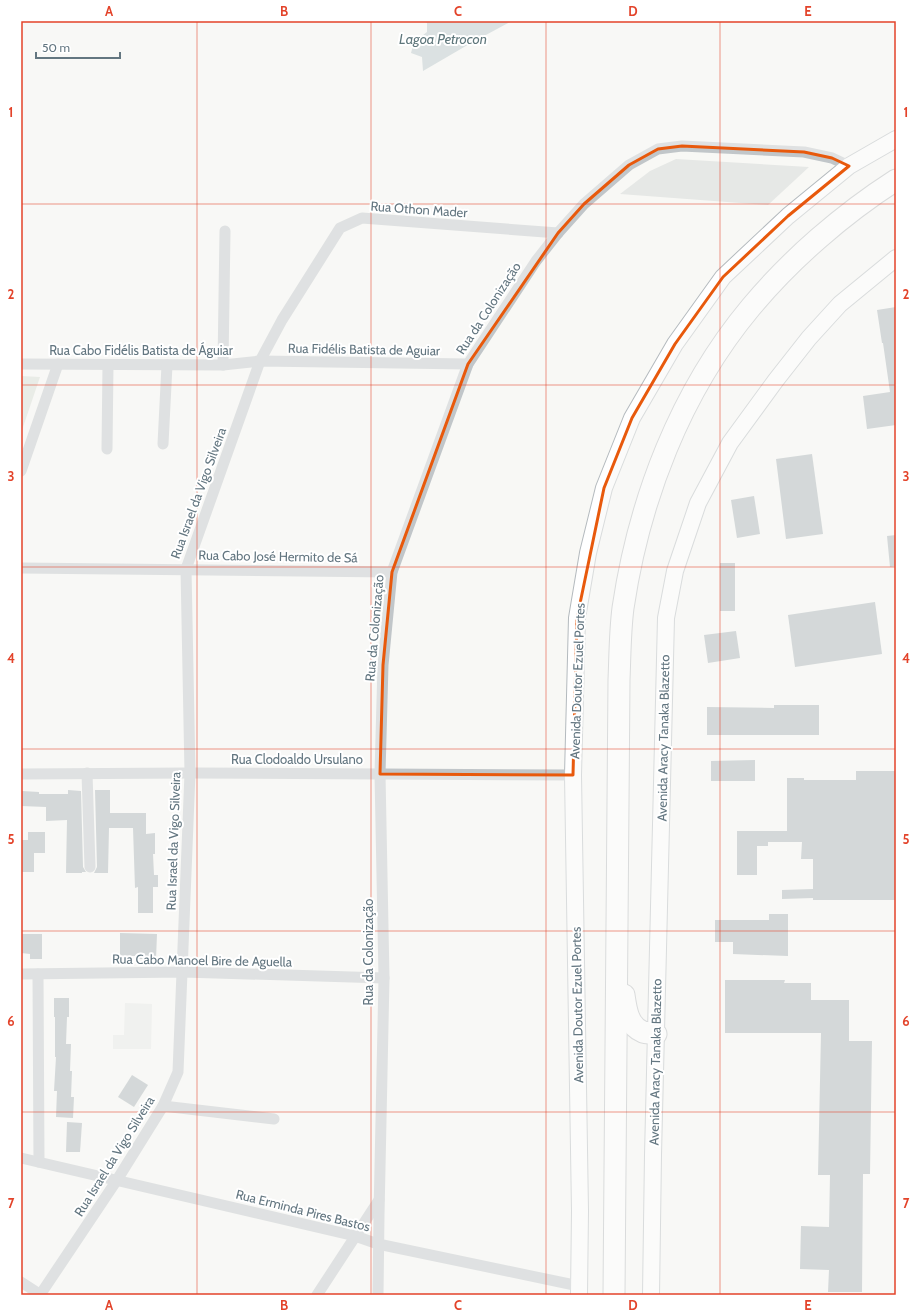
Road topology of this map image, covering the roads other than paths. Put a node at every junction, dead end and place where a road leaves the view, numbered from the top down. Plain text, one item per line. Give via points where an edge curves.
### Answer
1 (896, 139) edge
2 (849, 166) junction
3 (896, 180) edge
4 (225, 232) dead end
5 (558, 233) junction
6 (896, 258) edge
7 (260, 361) junction
8 (21, 364) edge
9 (58, 364) junction
10 (468, 364) junction
11 (108, 365) junction
12 (167, 365) junction
13 (224, 365) junction
14 (163, 444) dead end
15 (107, 449) dead end
16 (21, 470) edge
17 (21, 568) edge
18 (186, 569) junction
19 (392, 572) junction
20 (87, 773) junction
21 (190, 773) junction
22 (21, 774) edge
23 (380, 774) junction
24 (573, 775) junction
25 (90, 867) dead end
26 (616, 946) junction
27 (183, 972) junction
28 (21, 974) edge
29 (38, 974) junction
30 (384, 978) junction
31 (656, 1034) junction
32 (163, 1106) junction
33 (274, 1119) dead end
34 (21, 1158) edge
35 (39, 1162) junction
36 (117, 1180) junction
37 (379, 1200) junction
38 (355, 1236) junction
39 (378, 1244) junction
40 (21, 1282) edge
41 (579, 1291) edge
42 (40, 1295) edge
43 (316, 1295) edge
44 (378, 1295) edge
45 (614, 1295) edge
46 (651, 1295) edge

1 - 2 main road, Avenida Doutor Ezuel Portes
2 - 5 street, Rua da Colonização via 832,158 804,152 682,146 658,149 629,165 584,204
2 - 24 main road, Avenida Doutor Ezuel Portes via 788,216 723,277 675,344 632,418 604,488 588,553 577,618
3 - 26 highway via 845,217 811,246 750,308 705,371 654,480 642,518 623,609 619,680
4 - 13 street
5 - 7 street, Rua Othon Mader via 362,218 340,228 282,320
5 - 10 street, Rua da Colonização via 536,261
6 - 31 main road, Avenida Aracy Tanaka Blazetto via 840,304 809,338 730,443 698,503 675,571 666,618
7 - 10 street, Rua Fidélis Batista de Aguiar
7 - 13 street, Rua Cabo Fidélis Batista de Águiar
7 - 18 street, Rua Israel da Vigo Silveira
8 - 9 street, Rua Cabo Fidélis Batista de Águiar
9 - 11 street, Rua Cabo Fidélis Batista de Águiar
9 - 16 street
10 - 19 street, Rua da Colonização
11 - 12 street, Rua Cabo Fidélis Batista de Águiar
11 - 15 street
12 - 13 street, Rua Cabo Fidélis Batista de Águiar
12 - 14 street
17 - 18 street, Rua Cabo José Hermito de Sá
18 - 19 street, Rua Cabo José Hermito de Sá
18 - 21 street, Rua Israel da Vigo Silveira
19 - 23 street, Rua da Colonização via 383,665
20 - 21 street, Rua Clodoaldo Ursulano
20 - 22 street, Rua Clodoaldo Ursulano
20 - 25 street
21 - 23 street, Rua Clodoaldo Ursulano
21 - 27 street, Rua Israel da Vigo Silveira
23 - 24 street, Rua Clodoaldo Ursulano
23 - 30 street, Rua da Colonização
24 - 41 main road, Avenida Doutor Ezuel Portes
26 - 31 highway via 626,1010 630,1020 643,1032
26 - 45 highway
27 - 29 street, Rua Cabo Manoel Bire de Aguella
27 - 30 street, Rua Cabo Manoel Bire de Aguella
27 - 32 street, Rua Israel da Vigo Silveira via 178,1072
28 - 29 street, Rua Cabo Manoel Bire de Aguella
29 - 35 street
30 - 37 street, Rua da Colonização
31 - 46 main road, Avenida Aracy Tanaka Blazetto
32 - 33 street
32 - 36 street, Rua Israel da Vigo Silveira
34 - 35 street, Rua Erminda Pires Bastos
35 - 36 street, Rua Erminda Pires Bastos
36 - 38 street, Rua Erminda Pires Bastos
36 - 42 street, Rua Israel da Vigo Silveira
37 - 38 street
37 - 39 street, Rua da Colonização
38 - 39 street, Rua Erminda Pires Bastos
38 - 43 street
39 - 41 street, Rua Erminda Pires Bastos
39 - 44 street, Rua da Colonização
40 - 42 street

